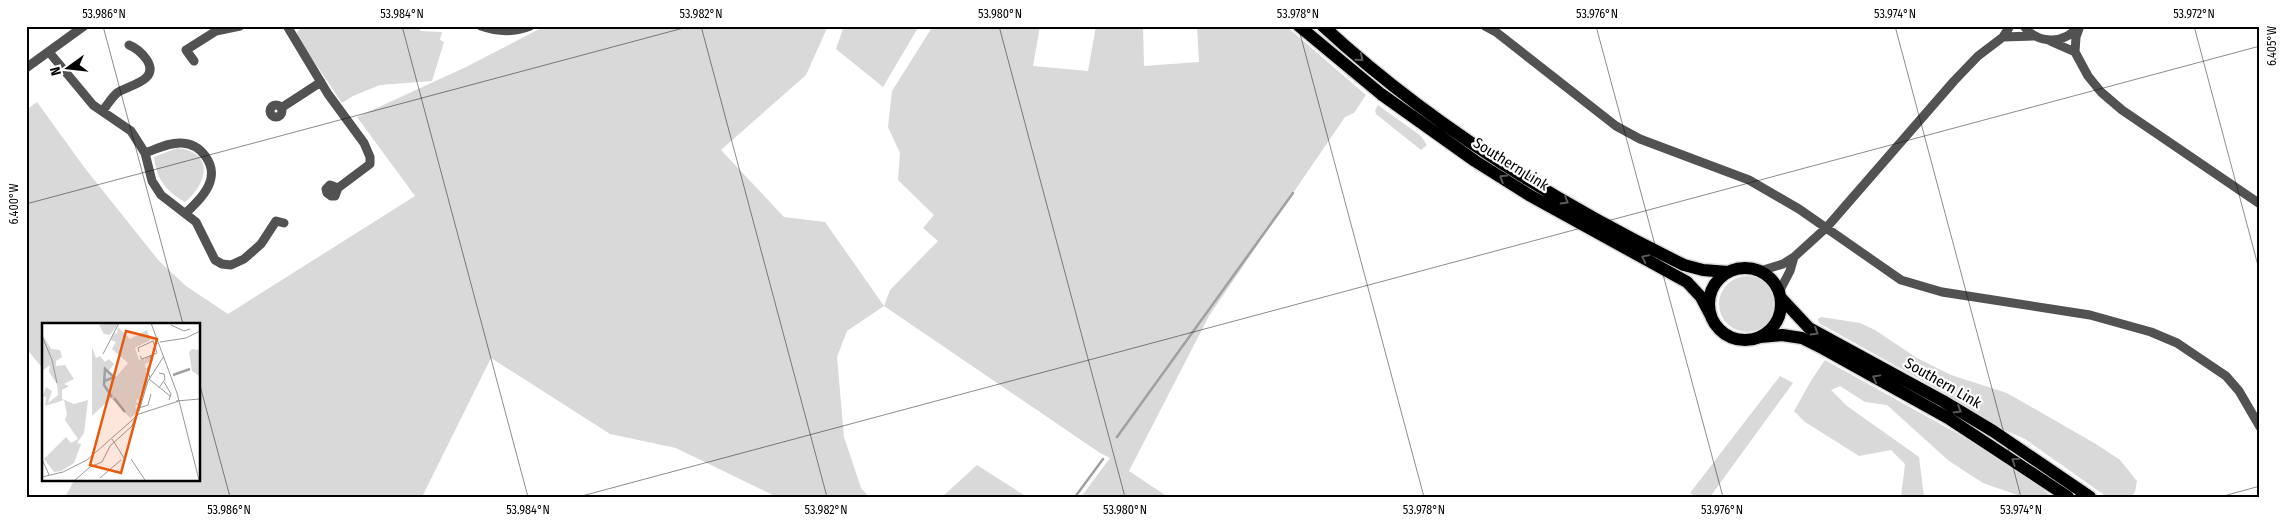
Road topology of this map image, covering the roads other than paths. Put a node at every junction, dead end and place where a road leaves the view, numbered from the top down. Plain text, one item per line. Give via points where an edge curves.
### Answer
1 (84, 26) edge
2 (240, 26) edge
3 (481, 26) edge
4 (530, 26) edge
5 (1300, 26) edge
6 (1323, 26) edge
7 (1485, 26) edge
8 (2010, 26) edge
9 (2024, 26) edge
10 (2079, 26) edge
11 (292, 28) edge
12 (2034, 36) junction
13 (2003, 37) junction
14 (2045, 40) junction
15 (129, 45) dead end
16 (49, 52) junction
17 (2075, 52) junction
18 (194, 61) dead end
19 (26, 68) edge
20 (321, 82) junction
21 (281, 108) dead end
22 (102, 111) junction
23 (145, 153) junction
24 (338, 188) dead end
25 (2260, 204) edge
26 (186, 213) junction
27 (284, 223) dead end
28 (1827, 227) junction
29 (1794, 258) junction
30 (1760, 271) junction
31 (1728, 272) junction
32 (1780, 295) junction
33 (1711, 316) junction
34 (1760, 337) junction
35 (2260, 427) edge
36 (2068, 497) edge
37 (2090, 497) edge

1 - 16 street
2 - 18 street via 216,30 186,50
3 - 4 street via 506,32
33 -> 5 main road, Southern Link via 1702,297 1687,282 1529,195 1475,161 1381,94
6 -> 31 main road, Southern Link via 1427,111 1516,172 1684,265
7 - 28 street via 1616,126 1640,139 1749,180
8 - 13 street
9 - 12 street
10 - 14 street via 2067,36
10 - 17 street
11 - 20 street
12 - 13 street
12 - 14 street
13 - 28 street via 1978,56 1954,81
14 - 17 street
15 - 22 street via 140,51 148,62 148,76 119,92
16 - 19 street
16 - 22 street via 93,106
17 - 25 street via 2088,76 2122,110
20 - 21 street
20 - 24 street via 364,143 370,157 370,164 364,170
22 - 23 street via 131,131
23 - 26 street via 152,181 161,195
23 - 26 street via 184,143 204,154 209,162 210,182
26 - 27 street via 203,233 215,260 231,265 255,249 276,221
28 - 29 street
28 - 35 street via 1880,267 1920,287 2090,315 2143,329 2177,343 2226,376
29 - 30 street
29 - 32 street
30 - 31 main road via 1744,267
30 - 32 main road via 1775,283
31 - 33 main road via 1720,278 1710,296
32 - 34 main road via 1777,321
32 -> 37 main road, Southern Link via 1809,328 1968,416
33 - 34 main road via 1720,331 1731,338
36 -> 34 main road, Southern Link via 1948,418 1802,338 1782,335

